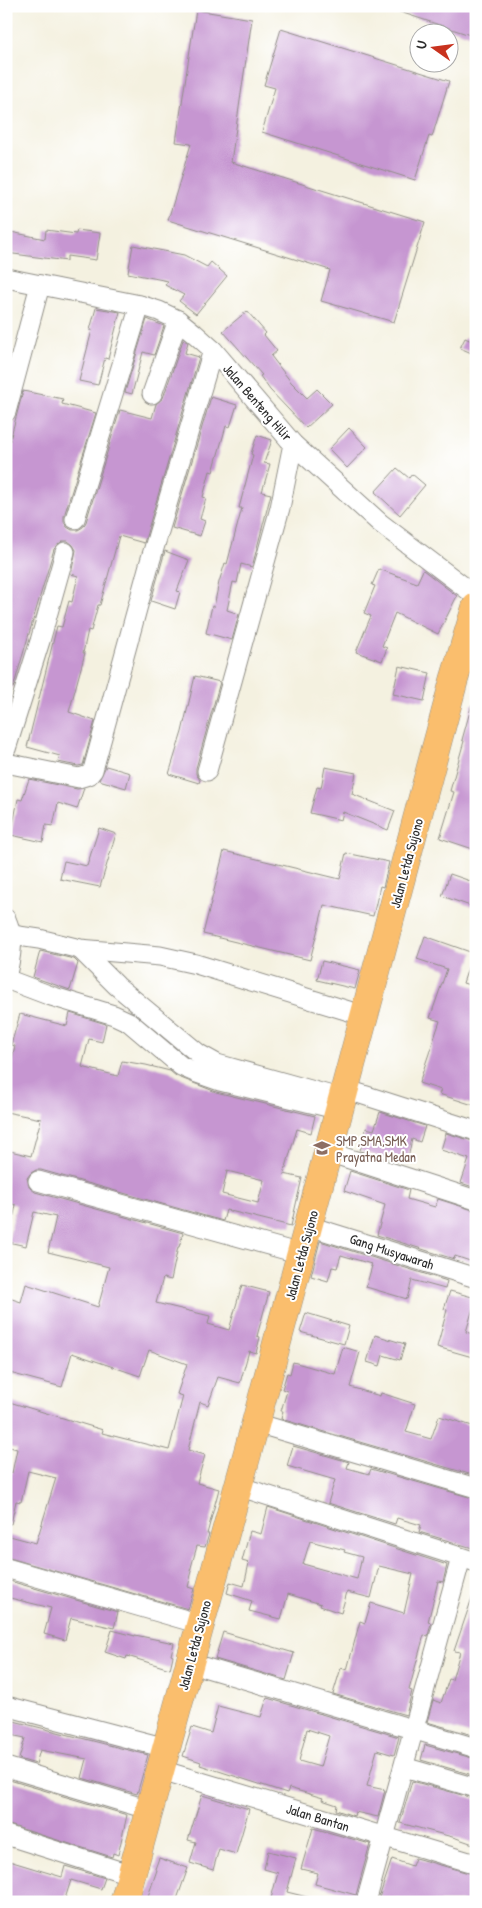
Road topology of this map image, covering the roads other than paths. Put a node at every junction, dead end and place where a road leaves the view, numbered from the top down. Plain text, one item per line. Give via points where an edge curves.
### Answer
1 (6, 278) edge
2 (40, 285) junction
3 (140, 305) junction
4 (178, 320) junction
5 (212, 350) junction
6 (152, 394) dead end
7 (6, 412) edge
8 (293, 444) junction
9 (75, 519) dead end
10 (65, 552) dead end
11 (476, 596) edge
12 (476, 607) edge
13 (6, 749) edge
14 (6, 763) edge
15 (207, 771) dead end
16 (9, 927) edge
17 (80, 949) junction
18 (6, 978) edge
19 (365, 1016) junction
20 (340, 1099) junction
21 (476, 1131) edge
22 (328, 1152) junction
23 (38, 1181) dead end
24 (476, 1200) edge
25 (309, 1226) junction
26 (301, 1254) junction
27 (476, 1278) edge
28 (256, 1422) junction
29 (238, 1486) junction
30 (476, 1488) edge
31 (469, 1560) edge
32 (6, 1568) edge
33 (200, 1624) junction
34 (190, 1663) junction
35 (6, 1706) edge
36 (414, 1730) junction
37 (476, 1748) edge
38 (163, 1759) junction
39 (6, 1767) edge
40 (404, 1767) junction
41 (476, 1788) edge
42 (150, 1810) junction
43 (6, 1835) edge
44 (383, 1837) junction
45 (476, 1864) edge
46 (132, 1875) junction
47 (124, 1902) edge
48 (366, 1902) edge

1 - 2 street, Jalan Benteng Hilir
2 - 3 street, Jalan Benteng Hilir
2 - 7 street
3 - 4 street, Jalan Benteng Hilir
3 - 9 street
4 - 5 street, Jalan Benteng Hilir
4 - 6 street
5 - 8 street, Jalan Benteng Hilir
5 - 14 street via 92,770 89,775 79,778
8 - 11 street, Jalan Benteng Hilir via 380,523
8 - 15 street via 280,508
10 - 13 street
12 - 19 highway, Jalan Letda Sujono
16 - 17 street via 39,939
16 - 18 street via 11,954
17 - 19 street via 160,956 196,964
17 - 20 street via 117,986 199,1054 217,1064
18 - 20 street via 129,1022 181,1066 197,1073 220,1081
19 - 20 highway, Jalan Letda Sujono
20 - 21 street
20 - 22 highway, Jalan Letda Sujono
22 - 24 street
22 - 25 highway, Jalan Letda Sujono
23 - 26 street
25 - 26 highway, Jalan Letda Sujono
25 - 27 street, Gang Musyawarah
26 - 28 highway, Jalan Letda Sujono
28 - 29 highway, Jalan Letda Sujono
28 - 30 street
29 - 31 street
29 - 33 highway, Jalan Letda Sujono
31 - 36 street
32 - 33 street
33 - 34 highway, Jalan Letda Sujono
34 - 36 street
34 - 38 highway, Jalan Letda Sujono
35 - 38 street, Jalan Bantan
36 - 37 street
36 - 40 street
38 - 42 highway, Jalan Letda Sujono
38 - 44 street, Jalan Bantan
39 - 42 street
40 - 41 street
40 - 44 street
42 - 46 highway, Jalan Letda Sujono
43 - 46 street
44 - 45 street, Jalan Bantan
44 - 48 street
46 - 47 highway, Jalan Letda Sujono

